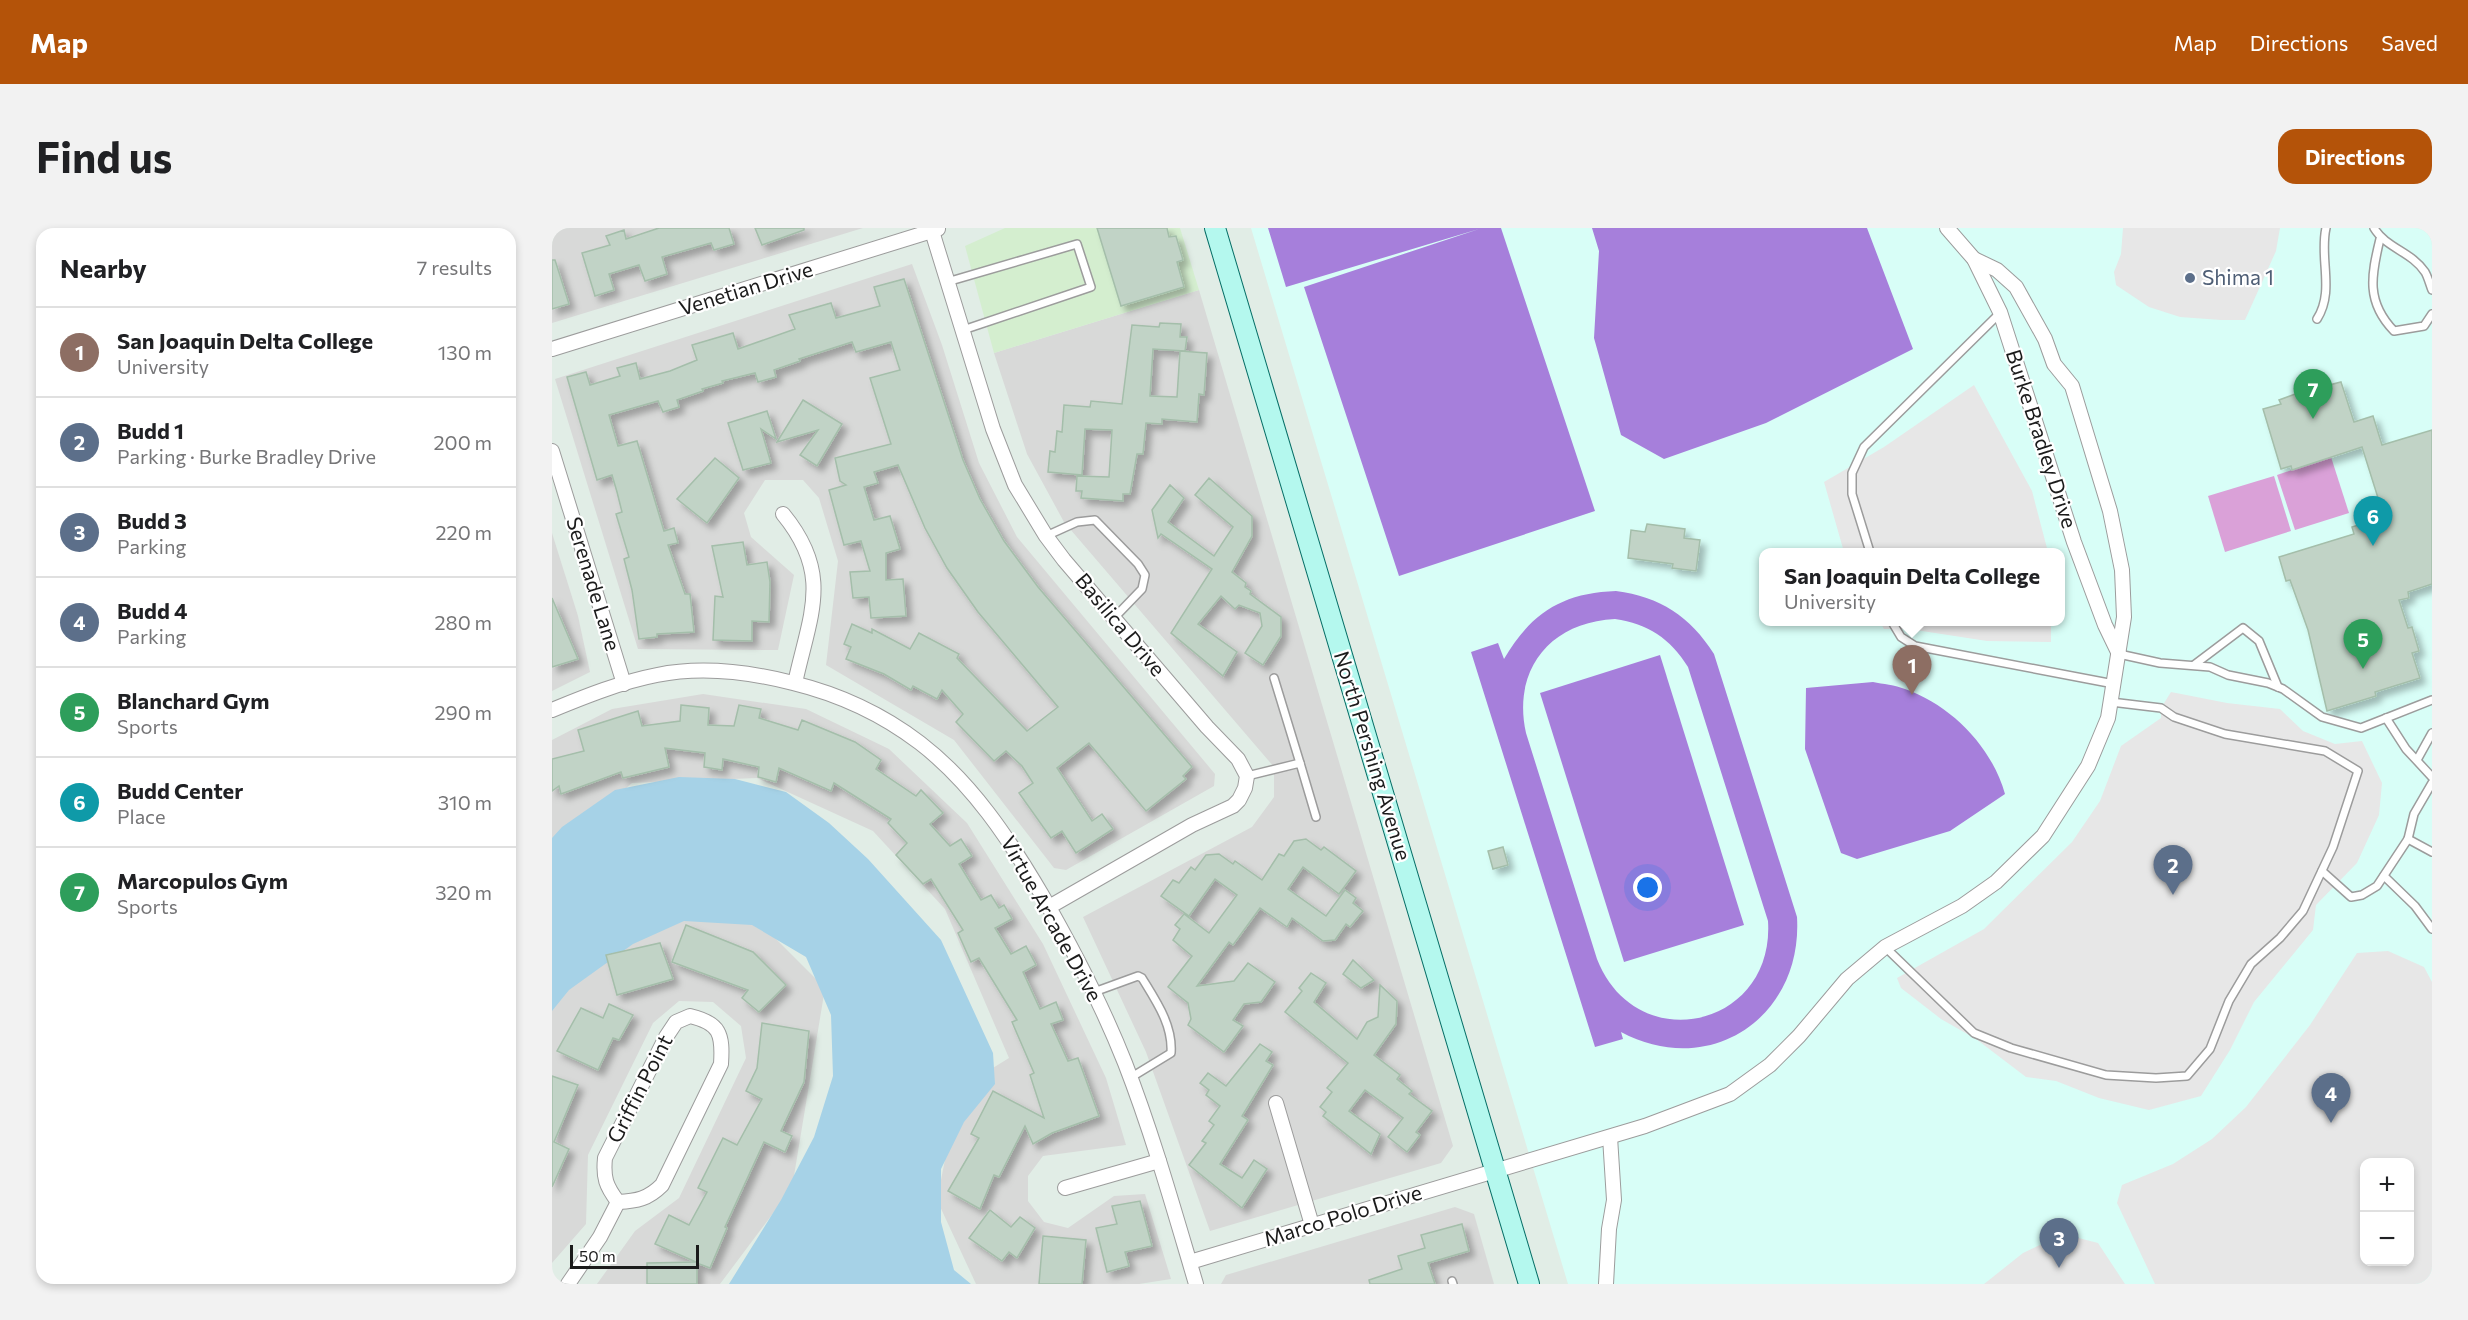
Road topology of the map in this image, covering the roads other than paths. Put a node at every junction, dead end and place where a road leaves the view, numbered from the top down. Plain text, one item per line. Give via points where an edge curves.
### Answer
1 (1215, 228) edge
2 (1947, 228) edge
3 (2326, 228) edge
4 (2374, 228) edge
5 (934, 229) edge
6 (2380, 239) junction
7 (1974, 259) junction
8 (947, 282) junction
9 (2432, 291) edge
10 (2000, 312) junction
11 (2432, 314) edge
12 (2317, 319) dead end
13 (963, 330) junction
14 (552, 349) edge
15 (552, 451) edge
16 (783, 514) dead end
17 (1046, 536) junction
18 (1869, 548) edge
19 (1114, 618) junction
20 (1895, 626) edge
21 (2119, 654) junction
22 (2194, 665) junction
23 (1274, 678) dead end
24 (795, 683) junction
25 (624, 684) junction
26 (2114, 684) junction
27 (2278, 687) junction
28 (2432, 700) edge
29 (2111, 702) junction
30 (552, 710) edge
31 (2386, 718) junction
32 (2432, 733) edge
33 (2417, 760) junction
34 (1300, 763) junction
35 (1246, 776) junction
36 (2432, 777) edge
37 (2432, 783) edge
38 (1316, 817) dead end
39 (2408, 839) junction
40 (2432, 852) edge
41 (2322, 872) junction
42 (2384, 876) junction
43 (1049, 907) junction
44 (2432, 929) edge
45 (1885, 947) junction
46 (1094, 992) junction
47 (1130, 1078) junction
48 (1276, 1103) dead end
49 (1610, 1137) junction
50 (1159, 1161) junction
51 (1495, 1170) junction
52 (1065, 1188) dead end
53 (618, 1202) junction
54 (1312, 1225) junction
55 (1190, 1262) junction
56 (568, 1284) edge
57 (1196, 1284) edge
58 (1529, 1284) edge
59 (1606, 1284) edge

1 - 51 main road, North Pershing Avenue
2 - 7 street, Burke Bradley Drive
3 - 12 lane via 2327,283 2323,310
4 - 6 lane
5 - 8 street, Basilica Drive
5 - 14 street, Venetian Drive
6 - 9 lane via 2407,255 2425,272
6 - 11 lane via 2373,268 2379,315 2394,331 2424,326
7 - 10 street, Burke Bradley Drive
7 - 21 street, Burke Bradley Drive via 1997,270 2016,287 2054,364 2072,386 2110,511 2122,570 2124,617
8 - 13 street, Basilica Drive
8 - 13 lane via 1077,244 1091,287
10 - 18 lane via 1864,447 1852,473 1852,494
10 - 21 street, Burke Bradley Drive via 2074,542
13 - 17 street, Basilica Drive via 993,429 1015,485
15 - 25 street, Serenade Lane
16 - 24 street via 799,533 815,576 814,600
17 - 19 street, Basilica Drive
17 - 19 lane via 1077,522 1095,520 1138,564 1145,575 1142,589
19 - 35 street, Basilica Drive via 1238,759
20 - 26 lane via 1915,646
21 - 22 lane
21 - 26 street, Burke Bradley Drive
22 - 27 lane
22 - 27 lane via 2243,628 2259,641
23 - 34 lane
24 - 25 street, Virtue Arcade Drive via 765,675 716,671 659,674
24 - 43 street, Virtue Arcade Drive via 853,703 920,743 965,783 997,824
25 - 30 street, Virtue Arcade Drive
26 - 29 street, Burke Bradley Drive
27 - 31 lane via 2322,717 2361,728
28 - 31 lane
29 - 41 lane via 2161,708 2174,717 2225,734 2325,751 2358,771
29 - 45 street, Burke Bradley Drive via 2088,766 2043,836 1996,882 1962,906
31 - 33 lane
32 - 33 lane
33 - 36 lane
34 - 35 lane
34 - 38 lane
35 - 43 street via 1245,788 1233,806 1192,825
37 - 39 lane via 2414,814
39 - 40 lane
39 - 42 lane
41 - 42 lane via 2351,897 2362,896 2378,886
41 - 45 lane via 2303,911 2251,964 2229,1001 2210,1049 2187,1076 2106,1075 2011,1048 1974,1033
42 - 44 lane
43 - 46 street, Virtue Arcade Drive
45 - 49 street, Burke Bradley Drive via 1846,979 1799,1036 1744,1085 1720,1098
46 - 47 street, Virtue Arcade Drive
46 - 47 lane via 1138,976 1143,978 1165,1017 1171,1053
47 - 50 street, Virtue Arcade Drive
48 - 54 street
49 - 51 street, Burke Bradley Drive
49 - 59 street via 1614,1200
50 - 52 street
50 - 55 street, Virtue Arcade Drive
51 - 54 street, Marco Polo Drive
51 - 58 main road, North Pershing Avenue
53 - 53 street, Griffin Point via 638,1201 662,1185 721,1064 718,1029 707,1020 690,1016 676,1022 604,1158 603,1176
53 - 56 street
54 - 55 street, Marco Polo Drive
55 - 57 street, Virtue Arcade Drive

